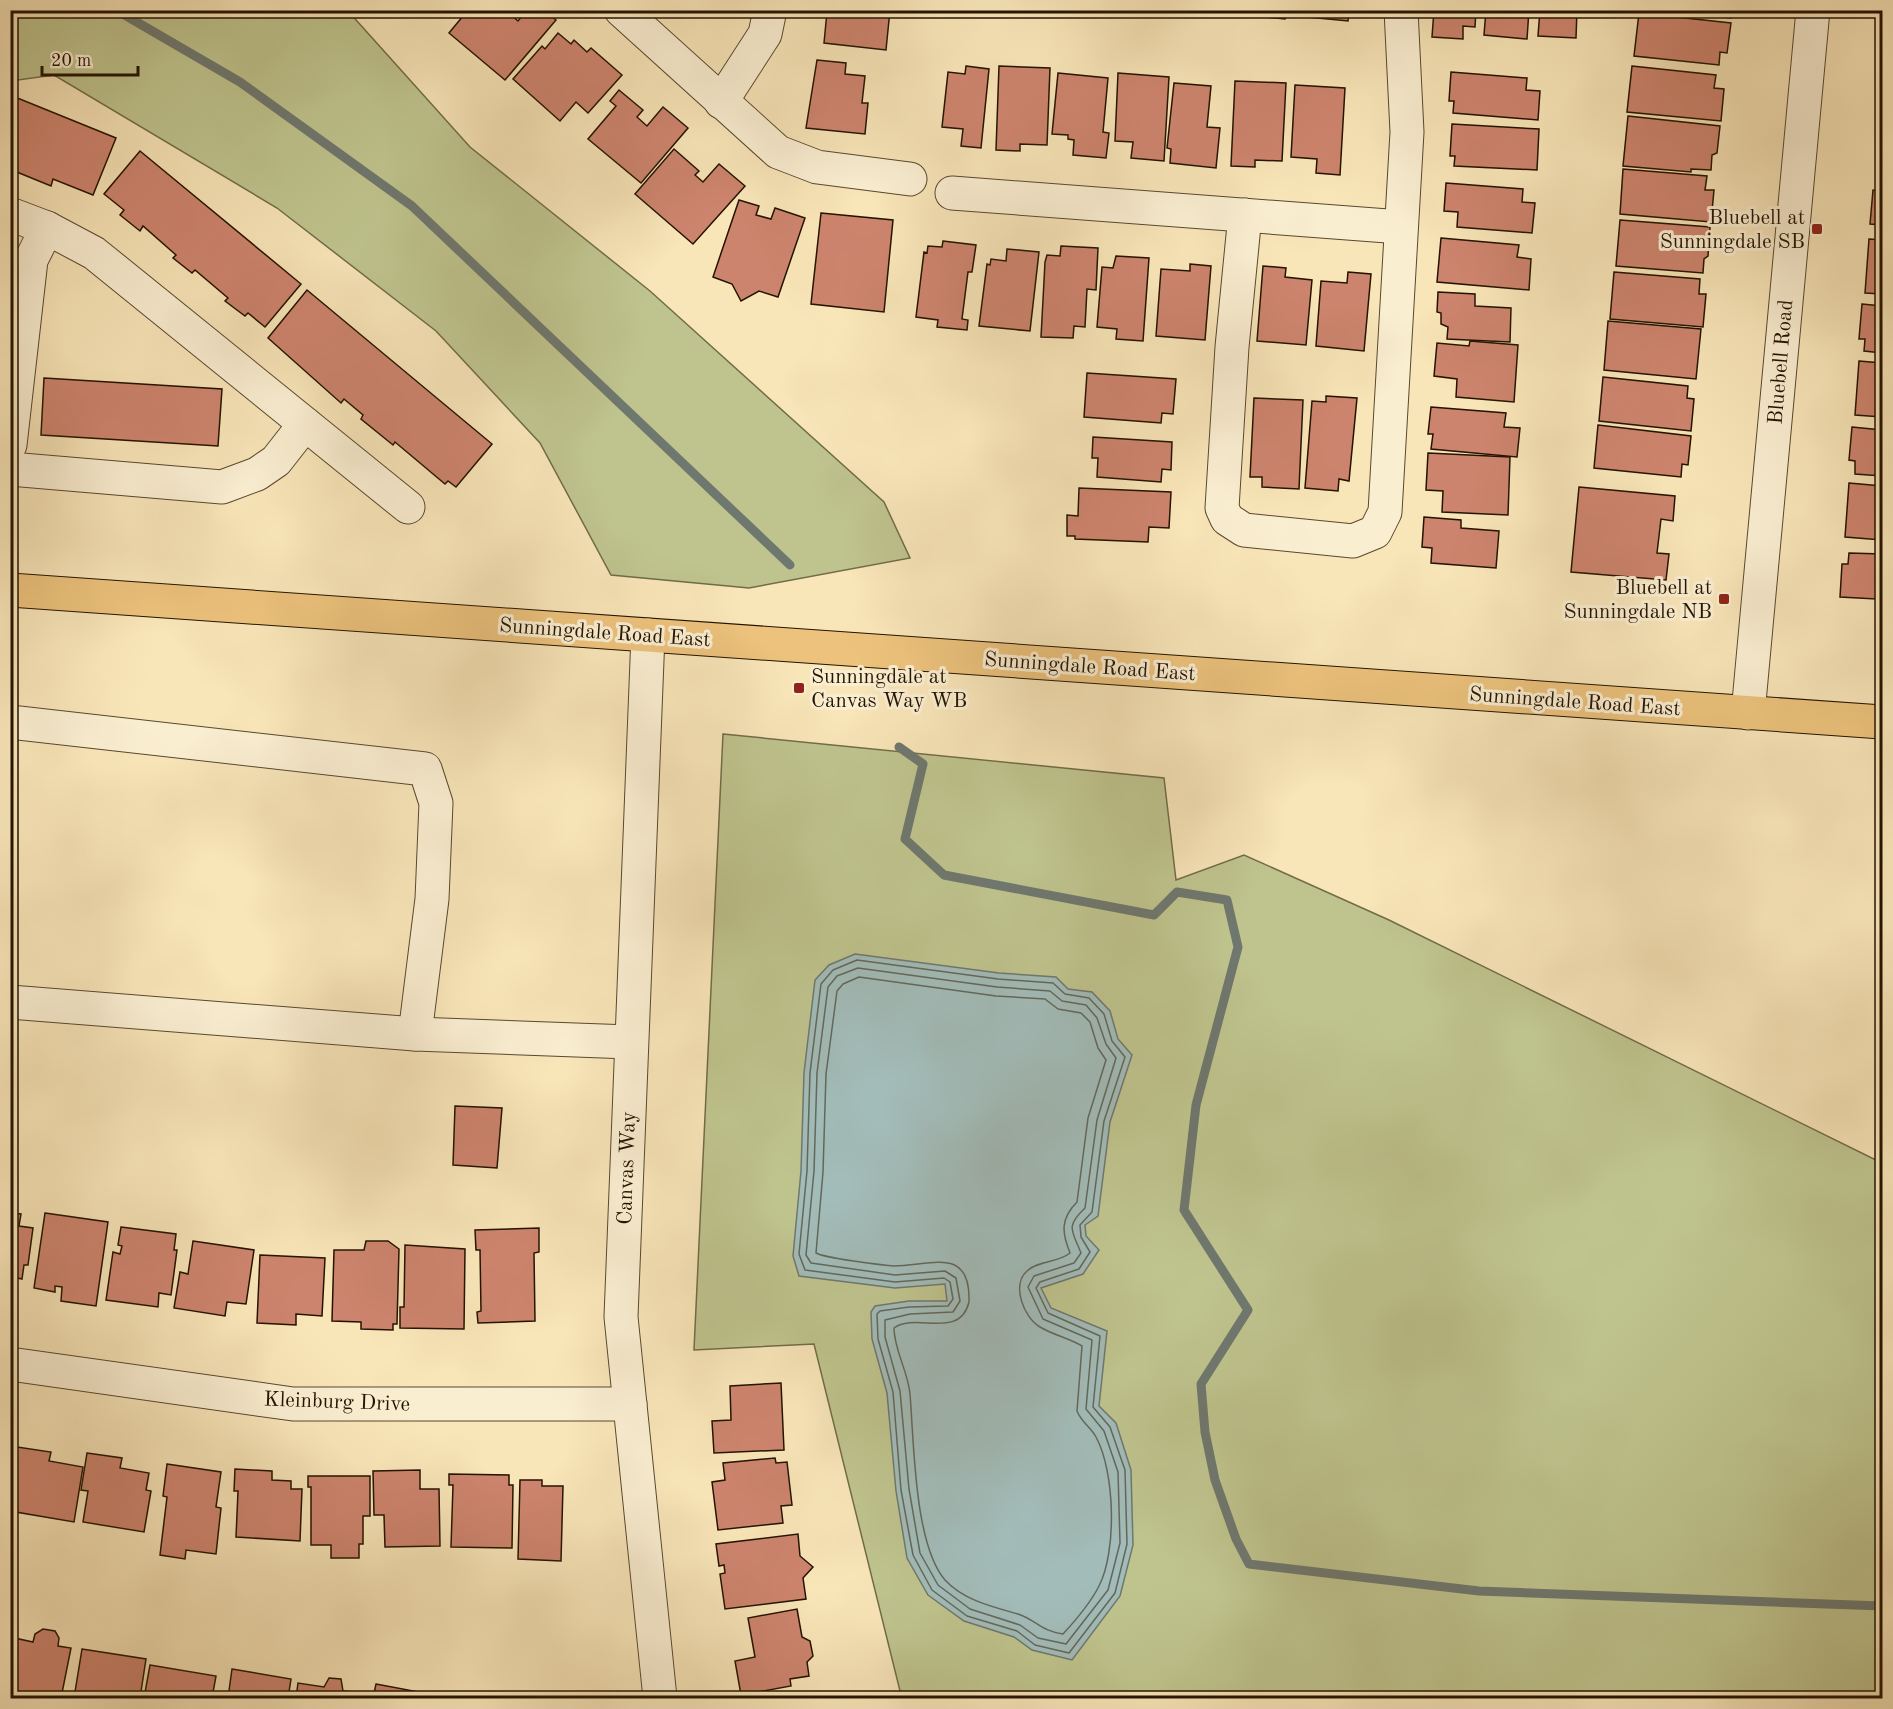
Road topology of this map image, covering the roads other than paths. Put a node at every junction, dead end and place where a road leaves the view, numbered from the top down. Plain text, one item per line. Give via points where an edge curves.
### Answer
1 (621, 10) edge
2 (770, 10) edge
3 (1401, 10) edge
4 (1813, 10) edge
5 (721, 102) junction
6 (910, 179) dead end
7 (952, 193) dead end
8 (10, 214) edge
9 (1245, 216) junction
10 (1401, 227) junction
11 (47, 228) junction
12 (305, 424) junction
13 (10, 445) edge
14 (10, 469) edge
15 (408, 507) dead end
16 (10, 590) edge
17 (648, 635) junction
18 (1748, 713) junction
19 (10, 722) edge
20 (1882, 722) edge
21 (10, 1002) edge
22 (415, 1034) junction
23 (630, 1042) junction
24 (10, 1364) edge
25 (630, 1404) junction
26 (660, 1698) edge

1 - 5 street
2 - 5 street via 765,34
3 - 10 street via 1407,132
4 - 18 street, Bluebell Road
5 - 6 street via 778,152 817,167
7 - 9 street
8 - 11 street
9 - 10 street
9 - 10 street via 1222,508 1227,519 1244,530 1353,541 1375,532 1385,512
11 - 12 street via 94,253
11 - 13 street via 31,260
12 - 14 street via 276,461 257,474 222,487
12 - 15 street
16 - 17 main road, Sunningdale Road East
17 - 18 main road, Sunningdale Road East
17 - 23 street, Canvas Way
18 - 20 main road, Sunningdale Road East
19 - 22 street via 425,769 435,803 432,899
21 - 22 street
22 - 23 street
23 - 25 street, Canvas Way via 621,1317
24 - 25 street, Kleinburg Drive via 293,1404
25 - 26 street, Canvas Way

